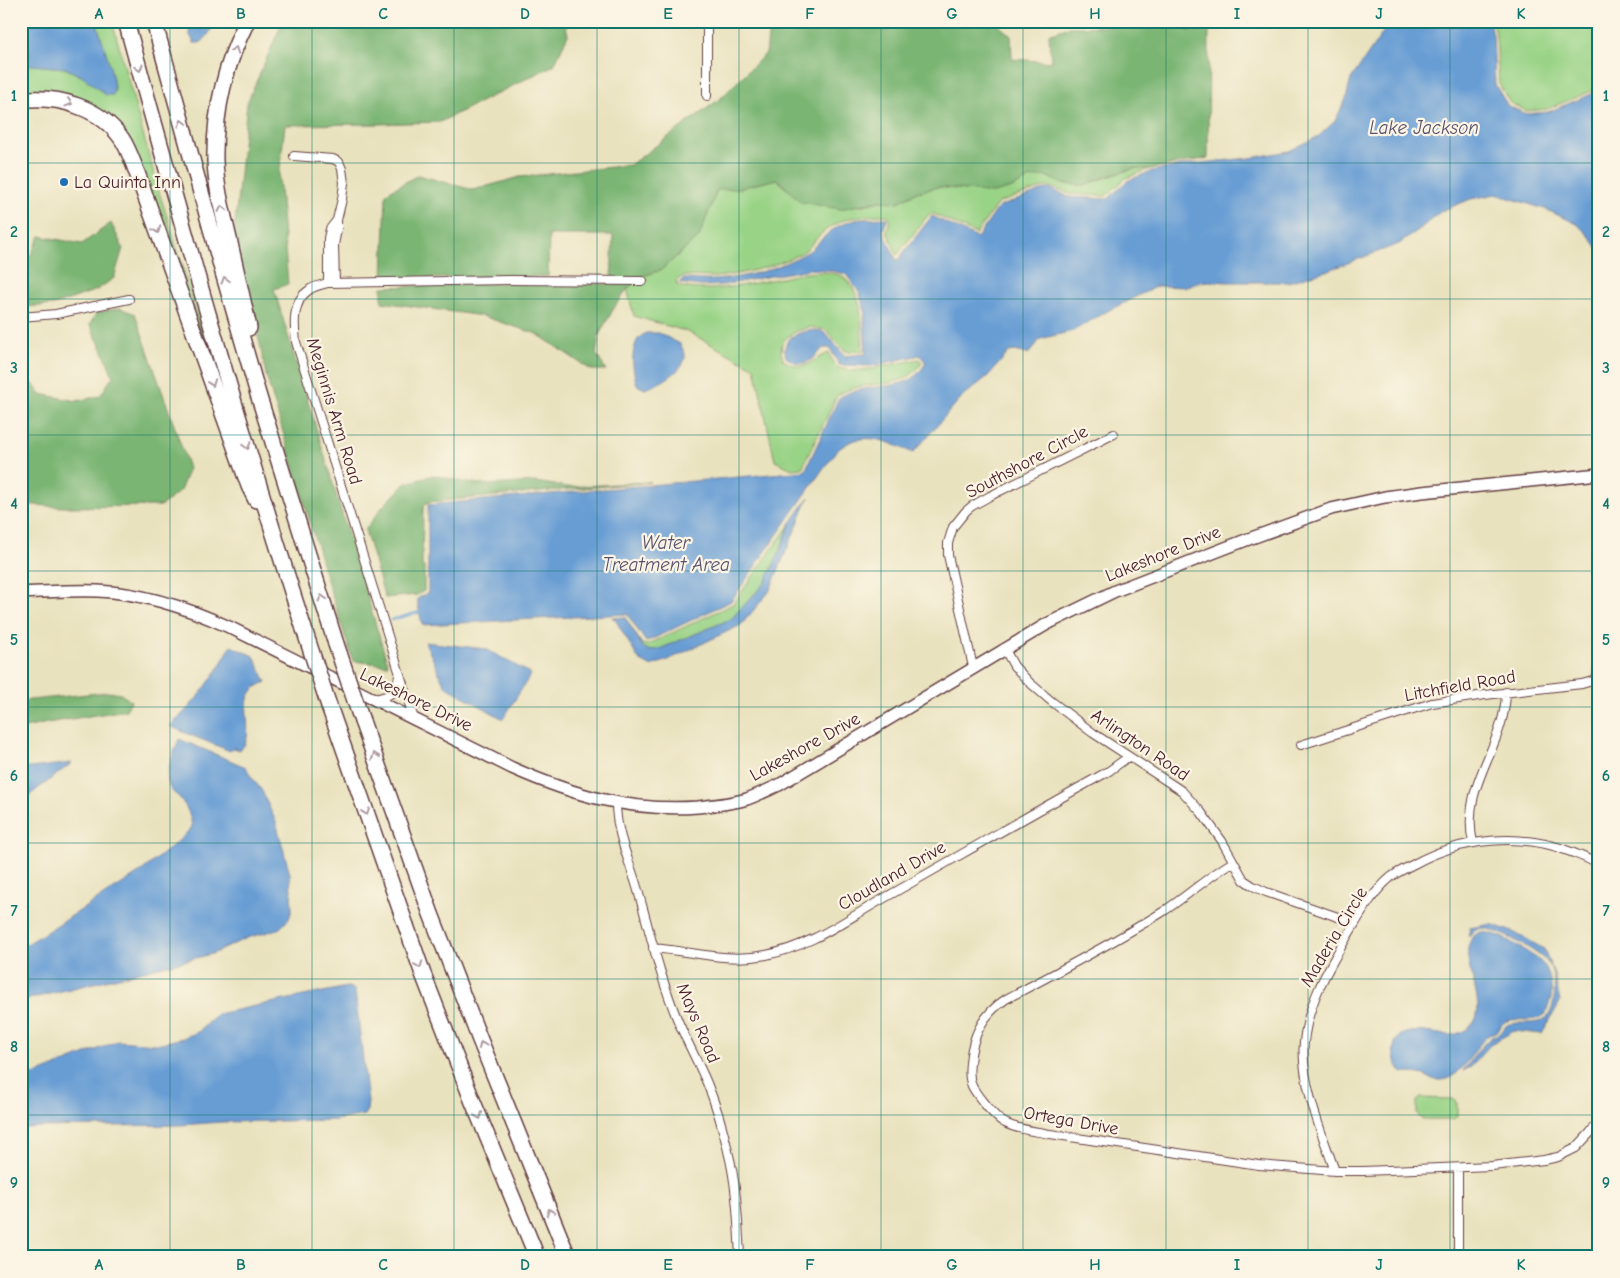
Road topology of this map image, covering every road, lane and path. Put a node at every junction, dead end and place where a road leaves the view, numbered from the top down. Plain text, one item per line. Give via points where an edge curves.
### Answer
1 (126, 21) edge
2 (154, 21) edge
3 (247, 21) edge
4 (707, 21) edge
5 (707, 96) dead end
6 (21, 100) edge
7 (294, 156) dead end
8 (643, 280) dead end
9 (331, 283) junction
10 (129, 299) dead end
11 (21, 317) edge
12 (258, 394) junction
13 (1114, 434) dead end
14 (1599, 474) edge
15 (272, 528) junction
16 (21, 593) edge
17 (1004, 648) junction
18 (1599, 653) edge
19 (973, 667) junction
20 (399, 673) junction
21 (1598, 680) edge
22 (1506, 692) junction
23 (375, 699) junction
24 (414, 719) junction
25 (1300, 745) dead end
26 (1128, 757) junction
27 (616, 803) junction
28 (1473, 843) junction
29 (1233, 862) junction
30 (1599, 865) edge
31 (1355, 923) junction
32 (653, 948) junction
33 (1599, 1120) edge
34 (1458, 1168) junction
35 (1335, 1171) junction
36 (537, 1257) edge
37 (568, 1257) edge
38 (740, 1257) edge
39 (1458, 1257) edge

1 -> 15 highway
12 -> 2 highway
12 -> 3 highway via 252,342 219,195 215,161 216,126 225,75
4 - 5 street
6 -> 15 highway via 48,98 74,104 103,120 122,139 136,170 248,486
7 - 9 street via 333,159 342,169 342,199 328,238
8 - 9 street, Meginnis Arm Road
9 - 20 street, Meginnis Arm Road via 307,291 299,302 294,320 296,342
10 - 11 street via 56,314
37 -> 12 highway, bridge via 438,932 362,721
13 - 19 street, Southshore Circle via 990,496 966,511 953,527 948,555
14 - 17 street, Lakeshore Drive via 1422,492 1331,509 1115,592
15 -> 36 highway, bridge via 329,706 423,974
16 - 23 street, Lakeshore Drive via 100,591 169,602 223,624
17 - 19 street, Lakeshore Drive
17 - 26 street, Arlington Road via 1028,682
18 - 21 street
19 - 27 street, Lakeshore Drive via 779,785 747,798 687,808
20 - 23 street via 394,691
20 - 24 street, Meginnis Arm Road
21 - 22 street, Litchfield Road
22 - 25 street, Litchfield Road via 1432,703
22 - 28 street via 1502,722 1472,803
23 - 24 street, Lakeshore Drive
24 - 27 street, Lakeshore Drive via 545,783
26 - 29 street, Arlington Road via 1190,799 1222,841
26 - 32 street, Cloudland Drive via 1109,771 801,946 765,956 729,959
27 - 32 street, Mays Road via 620,836
28 - 30 street, Maderia Circle via 1499,840 1534,842 1565,850
28 - 31 street, Maderia Circle via 1438,853 1398,872 1380,888
29 - 31 street, Arlington Road via 1244,880 1253,886
29 - 35 street, Ortega Drive via 1132,931 996,1006 982,1022 972,1042 969,1066 972,1085 998,1119 1021,1129 1259,1165
31 - 35 street, Maderia Circle via 1320,985 1308,1018 1304,1043 1311,1096
32 - 38 street, Mays Road via 678,1021 717,1111 733,1171
33 - 34 street via 1582,1143 1558,1157
34 - 35 street, Ortega Drive
34 - 39 street

